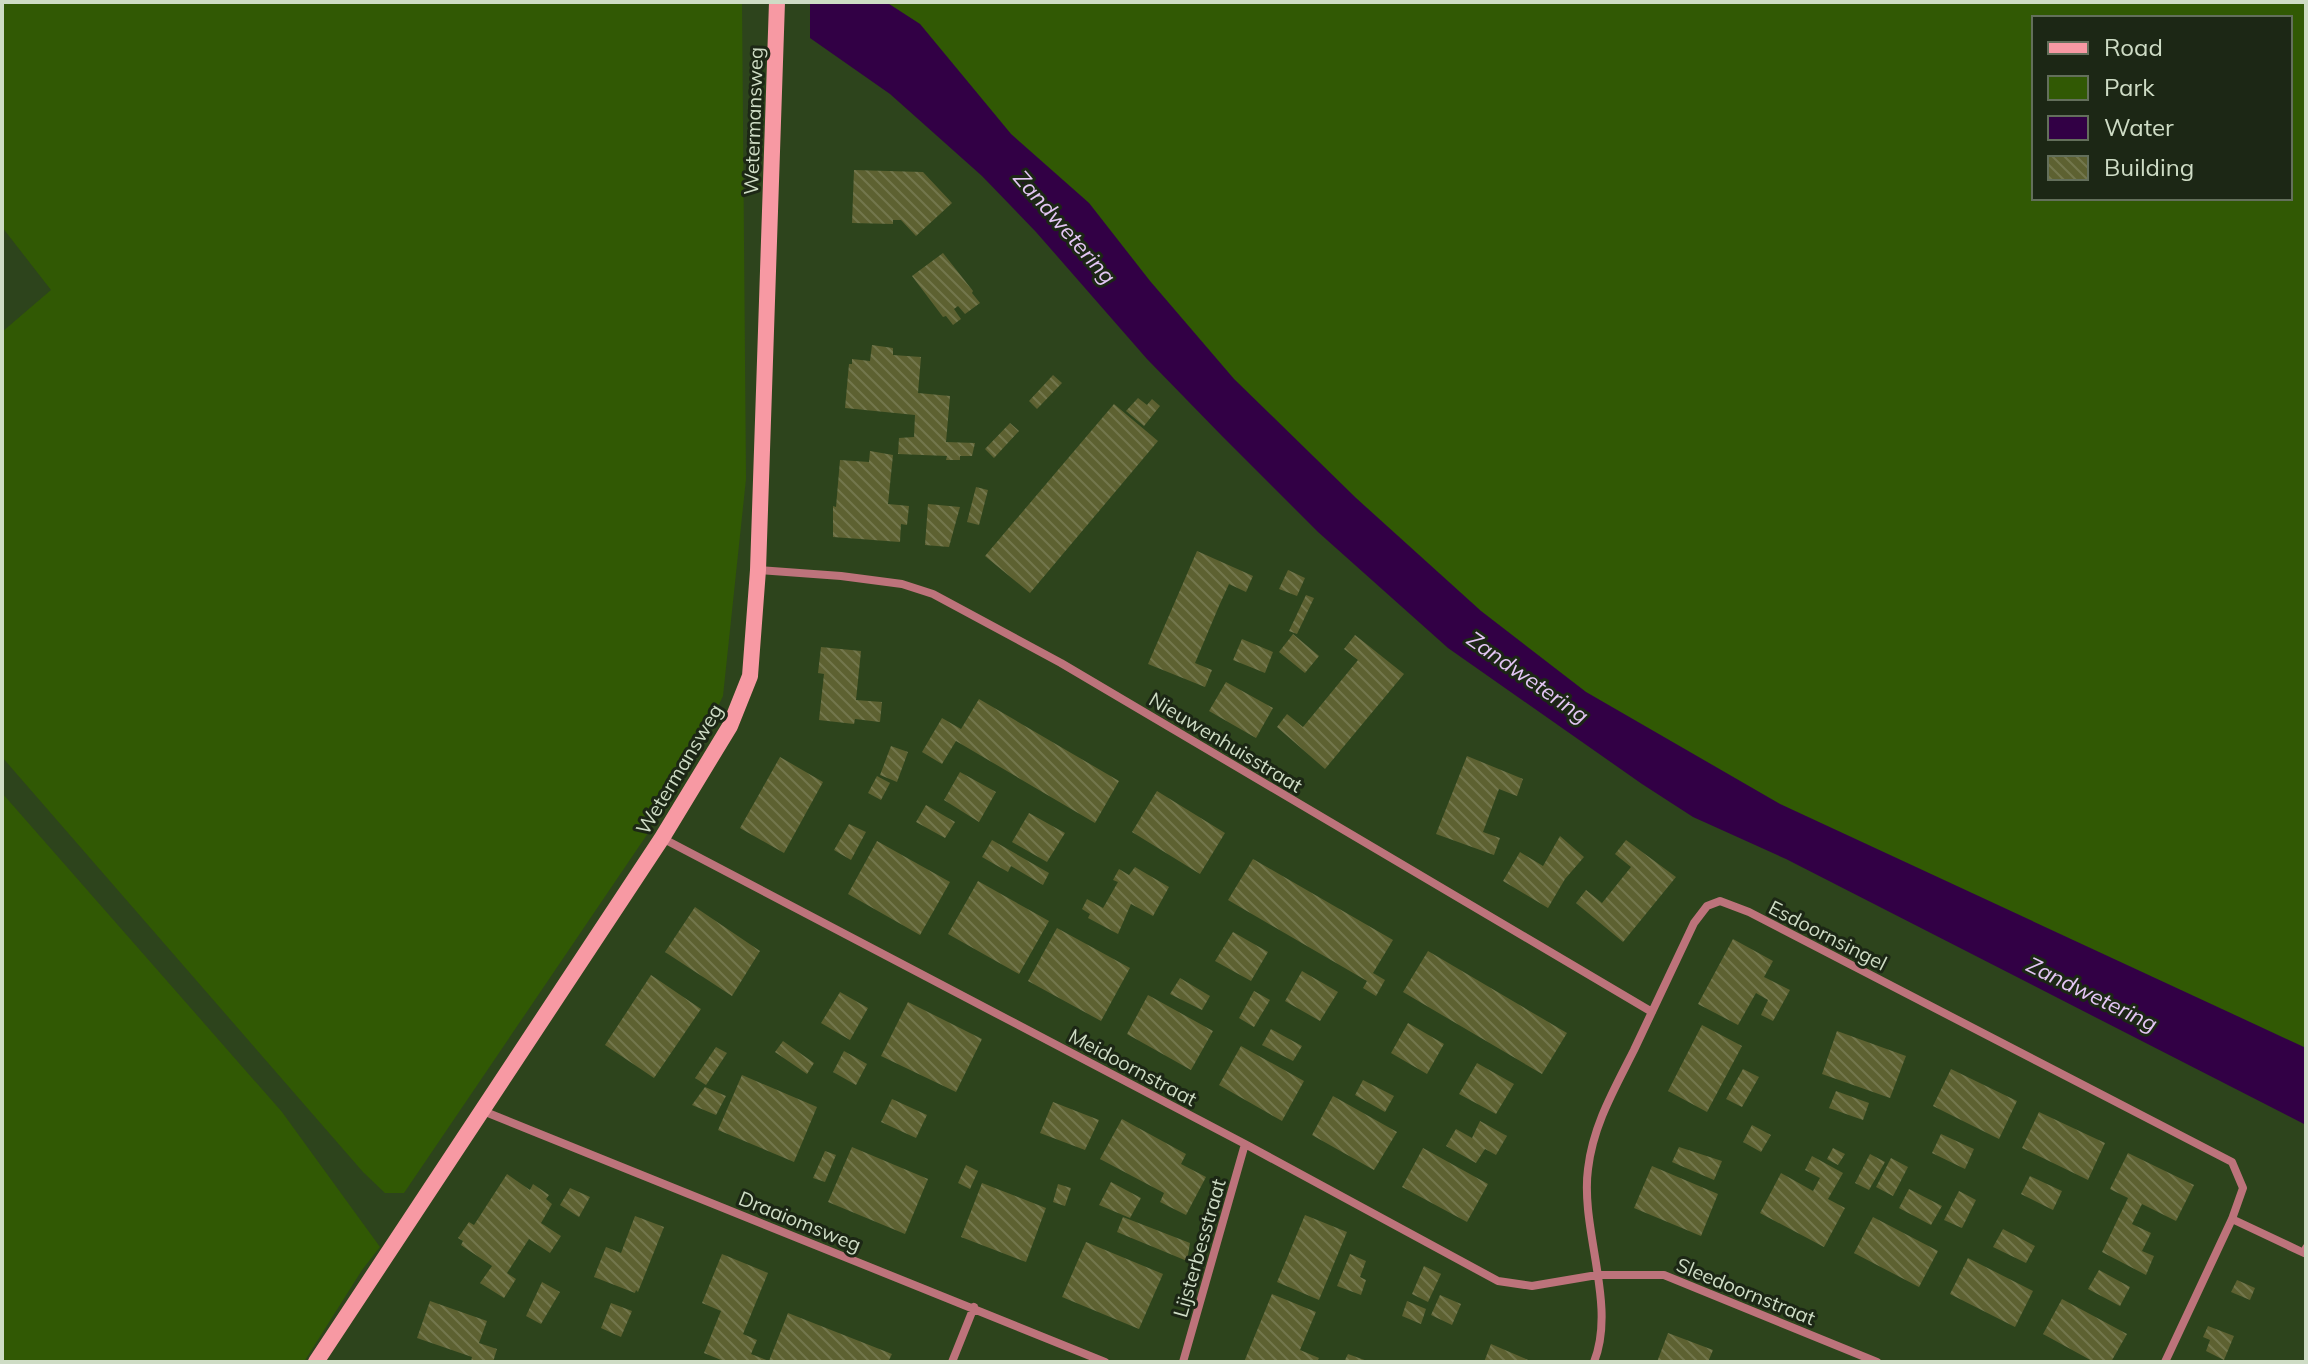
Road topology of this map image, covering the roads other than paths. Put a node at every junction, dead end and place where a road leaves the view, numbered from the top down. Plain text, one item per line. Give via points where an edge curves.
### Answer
1 (777, 2) edge
2 (758, 570) junction
3 (662, 838) junction
4 (1652, 1012) junction
5 (483, 1111) junction
6 (1245, 1144) junction
7 (2232, 1219) junction
8 (2306, 1248) edge
9 (1597, 1275) junction
10 (974, 1307) junction
11 (316, 1362) edge
12 (952, 1362) edge
13 (1105, 1362) edge
14 (1183, 1362) edge
15 (1594, 1362) edge
16 (1877, 1362) edge
17 (2165, 1362) edge

1 - 2 street, Wetermansweg
2 - 3 street, Wetermansweg via 750,676 738,711
2 - 4 street, Nieuwenhuisstraat via 902,584 933,594 1061,663
3 - 5 street, Wetermansweg
3 - 6 street, Meidoornstraat
4 - 7 street, Esdoornsingel via 1694,923 1707,906 1720,901 2232,1162 2243,1188
4 - 9 street, Esdoornsingel via 1595,1129 1586,1195
5 - 10 street, Draaiomsweg
5 - 11 street, Wetermansweg
6 - 9 street, Meidoornstraat via 1498,1281 1532,1286
6 - 14 street, Lijsterbesstraat
7 - 8 street via 2304,1253
7 - 17 street
9 - 15 street, Esdoornsingel via 1602,1342
9 - 16 street, Sleedoornstraat via 1664,1275
10 - 12 street
10 - 13 street, Draaiomsweg

